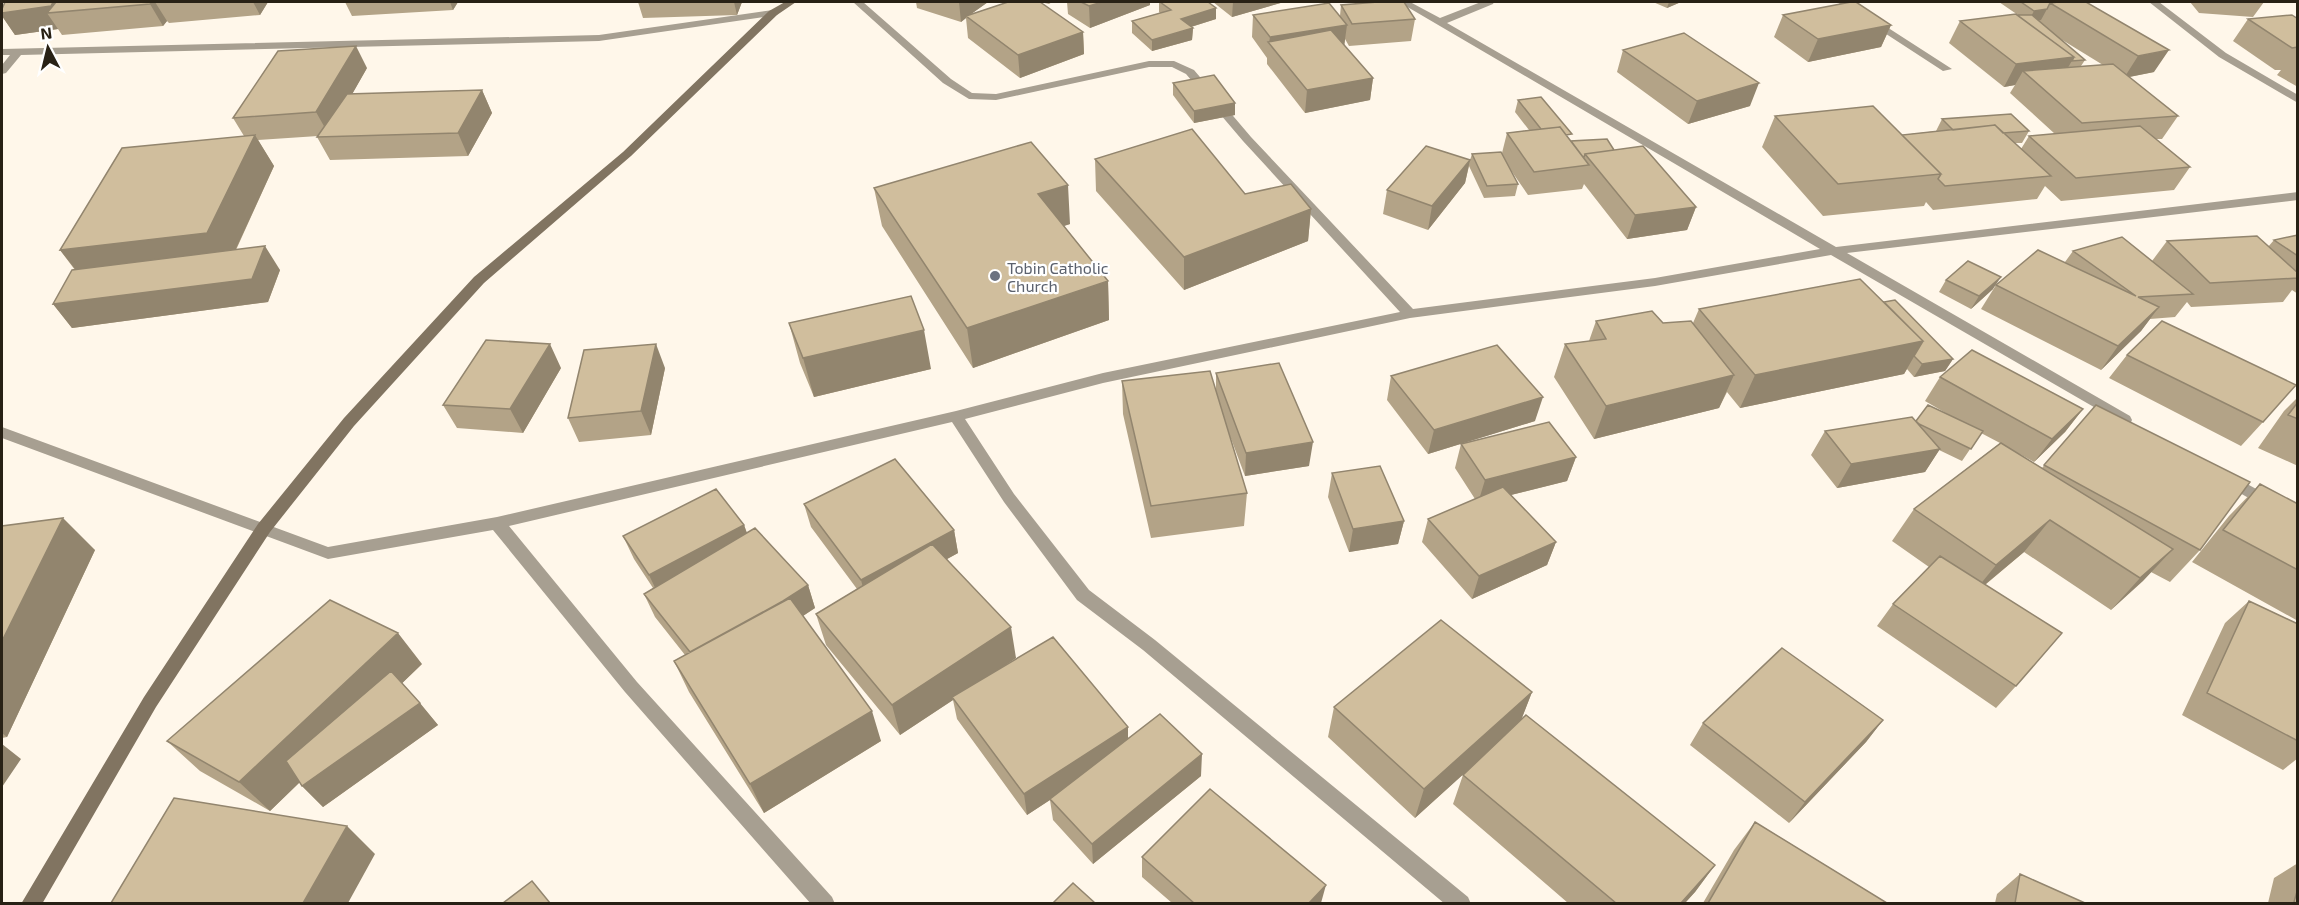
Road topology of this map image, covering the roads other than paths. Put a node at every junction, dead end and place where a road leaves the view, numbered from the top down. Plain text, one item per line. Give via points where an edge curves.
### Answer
1 (791, 2) edge
2 (858, 2) edge
3 (1404, 2) edge
4 (1489, 2) edge
5 (1842, 2) edge
6 (2154, 2) edge
7 (773, 13) junction
8 (1440, 22) junction
9 (2, 52) edge
10 (18, 52) junction
11 (1947, 69) dead end
12 (2, 70) edge
13 (2298, 100) edge
14 (2298, 196) edge
15 (1832, 251) junction
16 (1410, 314) junction
17 (956, 416) junction
18 (2132, 424) edge
19 (2, 432) edge
20 (2215, 472) edge
21 (2298, 520) edge
22 (497, 522) junction
23 (264, 528) junction
24 (32, 903) edge
25 (825, 903) edge
26 (1461, 903) edge

1 - 7 main road
2 - 16 street via 969,96 996,97 1149,64 1174,64 1190,72
3 - 8 street
4 - 8 street
5 - 11 street
6 - 13 street via 2193,36
7 - 10 street via 599,38
7 - 23 main road via 627,154 479,280 349,422
8 - 15 street
9 - 10 street
10 - 12 street
14 - 15 street
15 - 16 street via 1655,282
15 - 18 street
16 - 17 street via 1103,378
17 - 22 street
17 - 26 street via 1009,498 1083,596 1149,645
19 - 23 street
20 - 21 street
22 - 23 street via 328,553
22 - 25 street via 631,687
23 - 24 main road via 150,702

